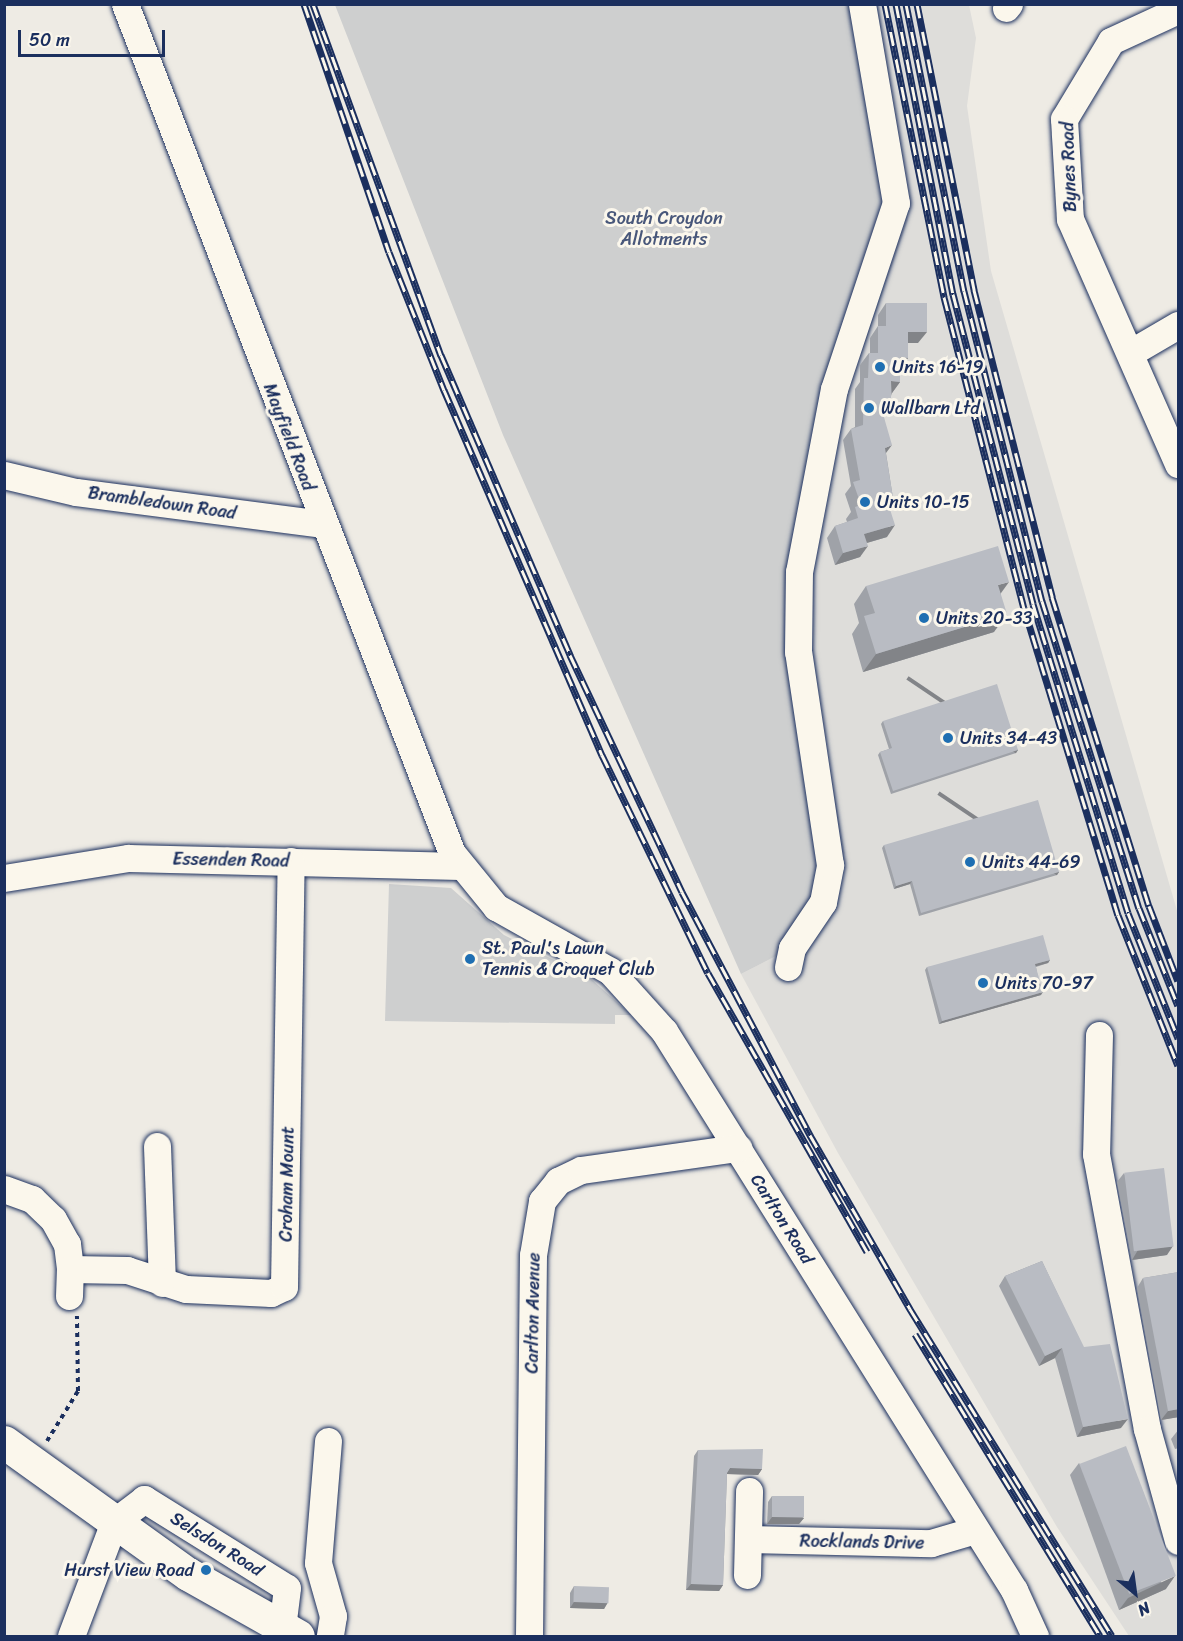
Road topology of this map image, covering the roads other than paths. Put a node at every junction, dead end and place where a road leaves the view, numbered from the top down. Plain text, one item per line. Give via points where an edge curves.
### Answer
1 (125, 4) edge
2 (862, 4) edge
3 (1179, 10) edge
4 (1179, 325) edge
5 (1130, 353) junction
6 (1179, 464) edge
7 (4, 475) edge
8 (322, 524) junction
9 (291, 861) junction
10 (460, 866) junction
11 (4, 878) edge
12 (788, 967) dead end
13 (1099, 1035) dead end
14 (157, 1146) dead end
15 (738, 1148) junction
16 (4, 1189) edge
17 (70, 1269) junction
18 (162, 1283) junction
19 (69, 1296) road end
20 (328, 1441) dead end
21 (4, 1442) edge
22 (749, 1491) dead end
23 (114, 1522) junction
24 (975, 1530) junction
25 (748, 1539) junction
26 (1179, 1541) edge
27 (747, 1575) dead end
28 (290, 1632) edge
29 (70, 1636) edge
30 (330, 1636) edge
31 (530, 1636) edge
32 (1035, 1636) edge

1 - 8 street, Mayfield Road
2 - 12 street via 896,203 834,389 799,572 798,652 830,865 823,902 792,948
3 - 5 street, Bynes Road via 1111,41 1064,118 1070,219
4 - 5 street
5 - 6 street, Bynes Road
7 - 8 street, Brambledown Road via 76,492
8 - 10 street, Mayfield Road via 437,820
9 - 10 street, Essenden Road
9 - 11 street, Essenden Road via 128,858
9 - 18 street, Croham Mount via 284,1287 271,1293
10 - 15 street, Carlton Road via 507,916 600,964 628,987 664,1031
13 - 26 street via 1096,1154 1147,1430
14 - 18 street
15 - 24 street, Carlton Road
15 - 31 street, Carlton Avenue via 581,1170 558,1181 542,1201 533,1255
16 - 17 street via 32,1199 52,1219 67,1244
17 - 18 street, Croham Mount via 127,1270
17 - 19 street
20 - 30 street via 318,1563 333,1616
21 - 23 main road
22 - 25 street
23 - 28 main road via 194,1578
23 - 29 street
24 - 25 street, Rocklands Drive via 931,1543
24 - 32 street, Carlton Road
25 - 27 street

